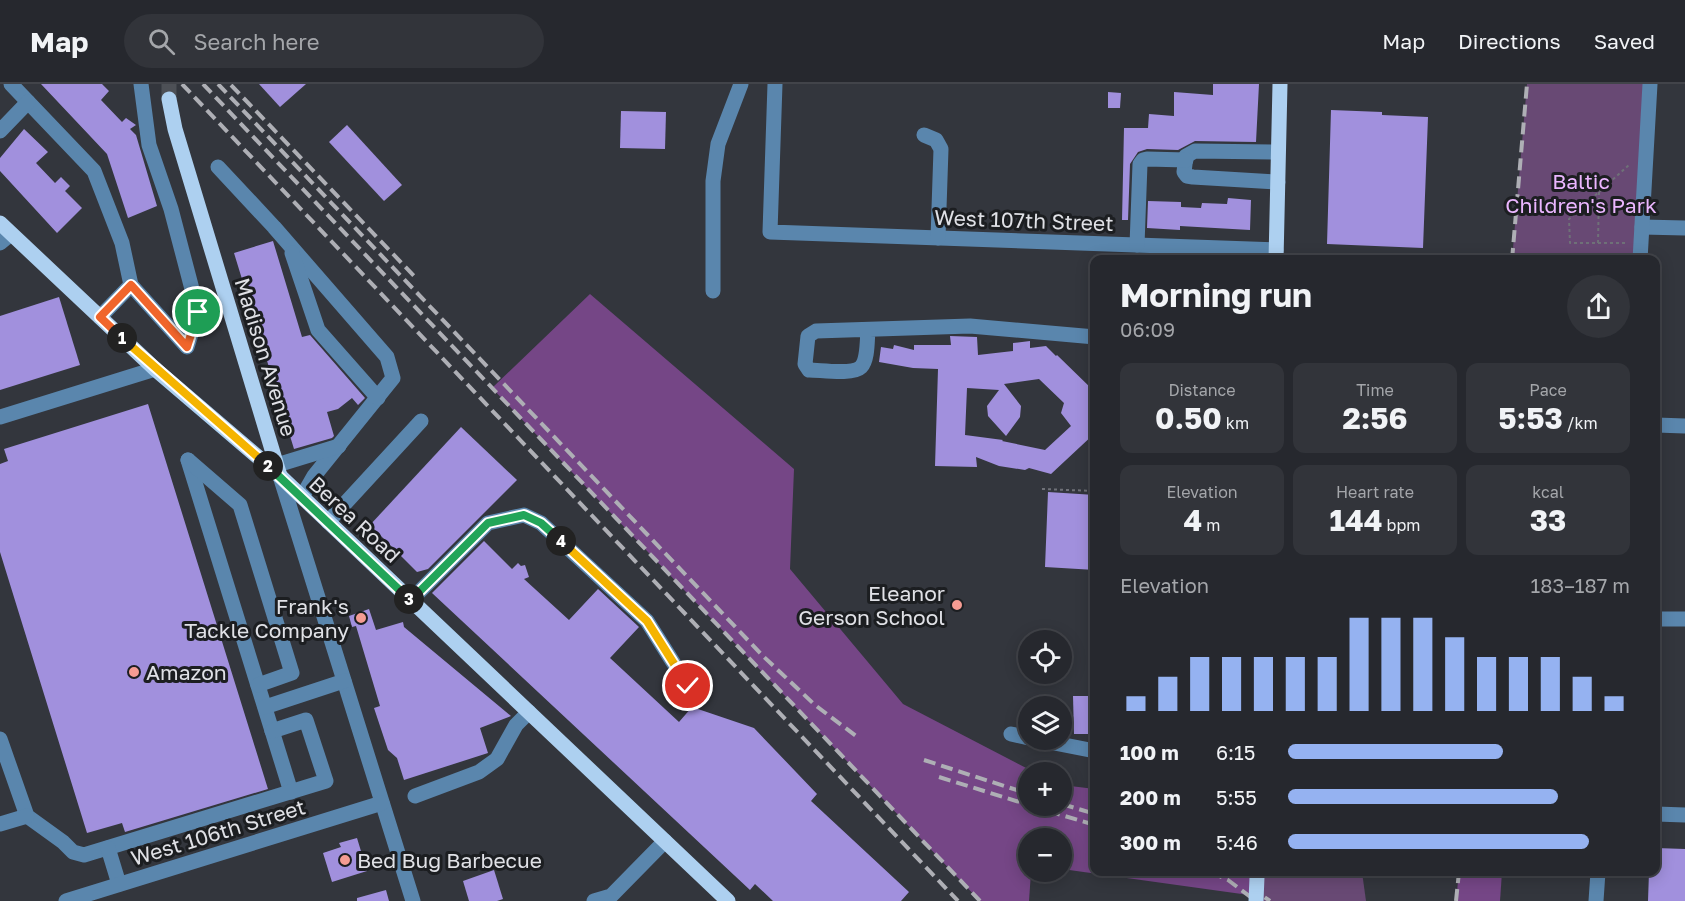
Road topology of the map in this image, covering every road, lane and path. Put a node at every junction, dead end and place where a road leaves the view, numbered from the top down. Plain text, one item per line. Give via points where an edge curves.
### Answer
1 (11, 84) edge
2 (141, 84) edge
3 (741, 84) edge
4 (774, 84) edge
5 (1280, 84) edge
6 (1650, 84) edge
7 (169, 99) tunnel mouth
8 (28, 102) junction
9 (0, 131) edge
10 (924, 135) dead end
11 (1278, 152) junction
12 (1186, 160) junction
13 (1630, 164) dead end
14 (218, 167) dead end
15 (1278, 182) junction
16 (1599, 192) junction
17 (1642, 227) junction
18 (1685, 228) edge
19 (4, 233) edge
20 (938, 238) junction
21 (1598, 243) junction
22 (1625, 243) dead end
23 (289, 244) junction
24 (1137, 245) junction
25 (1276, 255) edge
26 (1640, 255) edge
27 (131, 285) junction
28 (713, 291) dead end
29 (100, 317) junction
30 (868, 330) dead end
31 (1090, 337) edge
32 (155, 369) junction
33 (378, 398) junction
34 (0, 417) edge
35 (421, 421) dead end
36 (1660, 425) edge
37 (1685, 426) edge
38 (339, 446) junction
39 (278, 471) junction
40 (1042, 489) dead end
41 (1090, 491) edge
42 (302, 497) junction
43 (328, 522) junction
44 (411, 600) junction
45 (1660, 618) edge
46 (1685, 619) edge
47 (344, 681) junction
48 (258, 685) junction
49 (688, 686) dead end
50 (265, 707) junction
51 (529, 712) junction
52 (272, 731) junction
53 (1011, 734) dead end
54 (1018, 736) edge
55 (0, 739) edge
56 (1072, 746) edge
57 (1090, 750) edge
58 (291, 792) junction
59 (415, 796) dead end
60 (382, 803) junction
61 (1660, 814) edge
62 (1685, 815) edge
63 (27, 816) junction
64 (0, 824) edge
65 (665, 841) junction
66 (108, 848) junction
67 (1257, 876) edge
68 (1598, 876) edge
69 (119, 884) junction
70 (66, 901) edge
71 (413, 901) edge
72 (594, 901) edge
73 (728, 901) edge
74 (1256, 901) edge
75 (1596, 901) edge

1 - 8 street
2 - 27 street via 149,145 171,209 198,312 187,347
3 - 28 street via 718,144 713,181
4 - 20 street, West 107th Street via 770,232
5 - 11 main road
6 - 17 street
7 - 39 main road, Madison Avenue
8 - 9 street
8 - 27 street via 94,171 122,243
10 - 20 street via 936,140 941,149
11 - 12 street via 1195,151
11 - 15 main road
12 - 15 street via 1187,176
12 - 24 street via 1148,159 1140,164
13 - 16 path
14 - 23 street
15 - 25 main road
16 - 21 path
16 - 21 path via 1569,219 1570,243
17 - 18 street
17 - 26 street
19 - 29 main road, Berea Road
20 - 24 street, West 107th Street
21 - 22 path
23 - 33 street via 318,330
23 - 33 street via 387,357 393,378
24 - 25 street, West 107th Street
27 - 29 street
29 - 32 main road, Berea Road
30 - 31 street via 970,326
32 - 34 street
32 - 39 main road, Berea Road
33 - 38 street
35 - 43 street
36 - 37 street
38 - 39 street
38 - 42 street
39 - 42 main road, Berea Road
39 - 47 street, Madison Avenue
40 - 41 path
42 - 43 main road, Berea Road
43 - 44 main road, Berea Road
44 - 49 street via 488,523 524,515 541,523 647,621
44 - 51 main road, Berea Road
45 - 46 street
47 - 50 street
47 - 60 street, Madison Avenue
48 - 48 street via 292,673 240,505 188,460
48 - 50 street
50 - 52 street
51 - 59 street via 516,725 497,759 479,772
51 - 65 main road, Berea Road
52 - 58 street
52 - 58 street via 306,720 326,781
53 - 54 street
55 - 63 street
56 - 57 street
58 - 66 street
60 - 69 street, West 106th Street
60 - 71 street, Madison Avenue
61 - 62 street
63 - 64 street
63 - 66 street via 73,852 84,855
65 - 72 street via 611,896
65 - 73 main road, Berea Road
66 - 69 street
67 - 74 main road, bridge
68 - 75 street
69 - 70 street, West 106th Street

